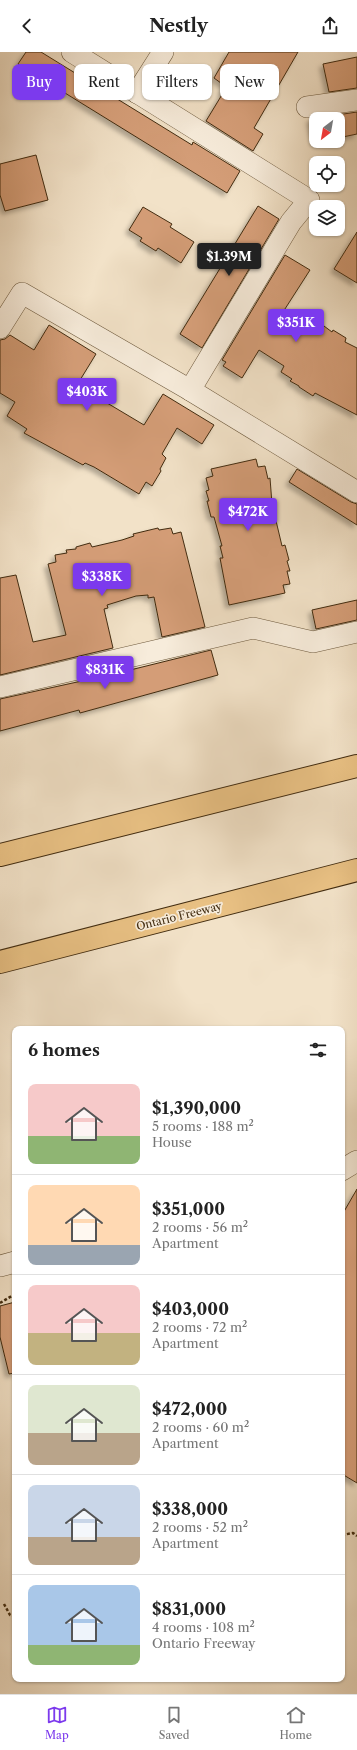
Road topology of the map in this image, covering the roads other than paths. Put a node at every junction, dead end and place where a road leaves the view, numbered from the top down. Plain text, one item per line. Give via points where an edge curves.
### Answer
1 (72, 52) edge
2 (163, 52) edge
3 (137, 93) junction
4 (357, 100) edge
5 (307, 107) dead end
6 (0, 328) edge
7 (190, 390) junction
8 (357, 492) edge
9 (357, 632) edge
10 (0, 687) edge
11 (357, 766) edge
12 (0, 855) edge
13 (357, 870) edge
14 (0, 962) edge
15 (357, 1161) edge
16 (345, 1168) edge
17 (12, 1263) edge
18 (0, 1266) edge

1 - 3 lane
2 - 3 lane
3 - 7 lane via 308,200 291,222
4 - 5 lane
6 - 7 lane via 22,293
7 - 8 lane
9 - 10 lane via 313,642 252,628
11 - 12 highway
13 - 14 highway, Ontario Freeway
15 - 16 lane
17 - 18 lane

